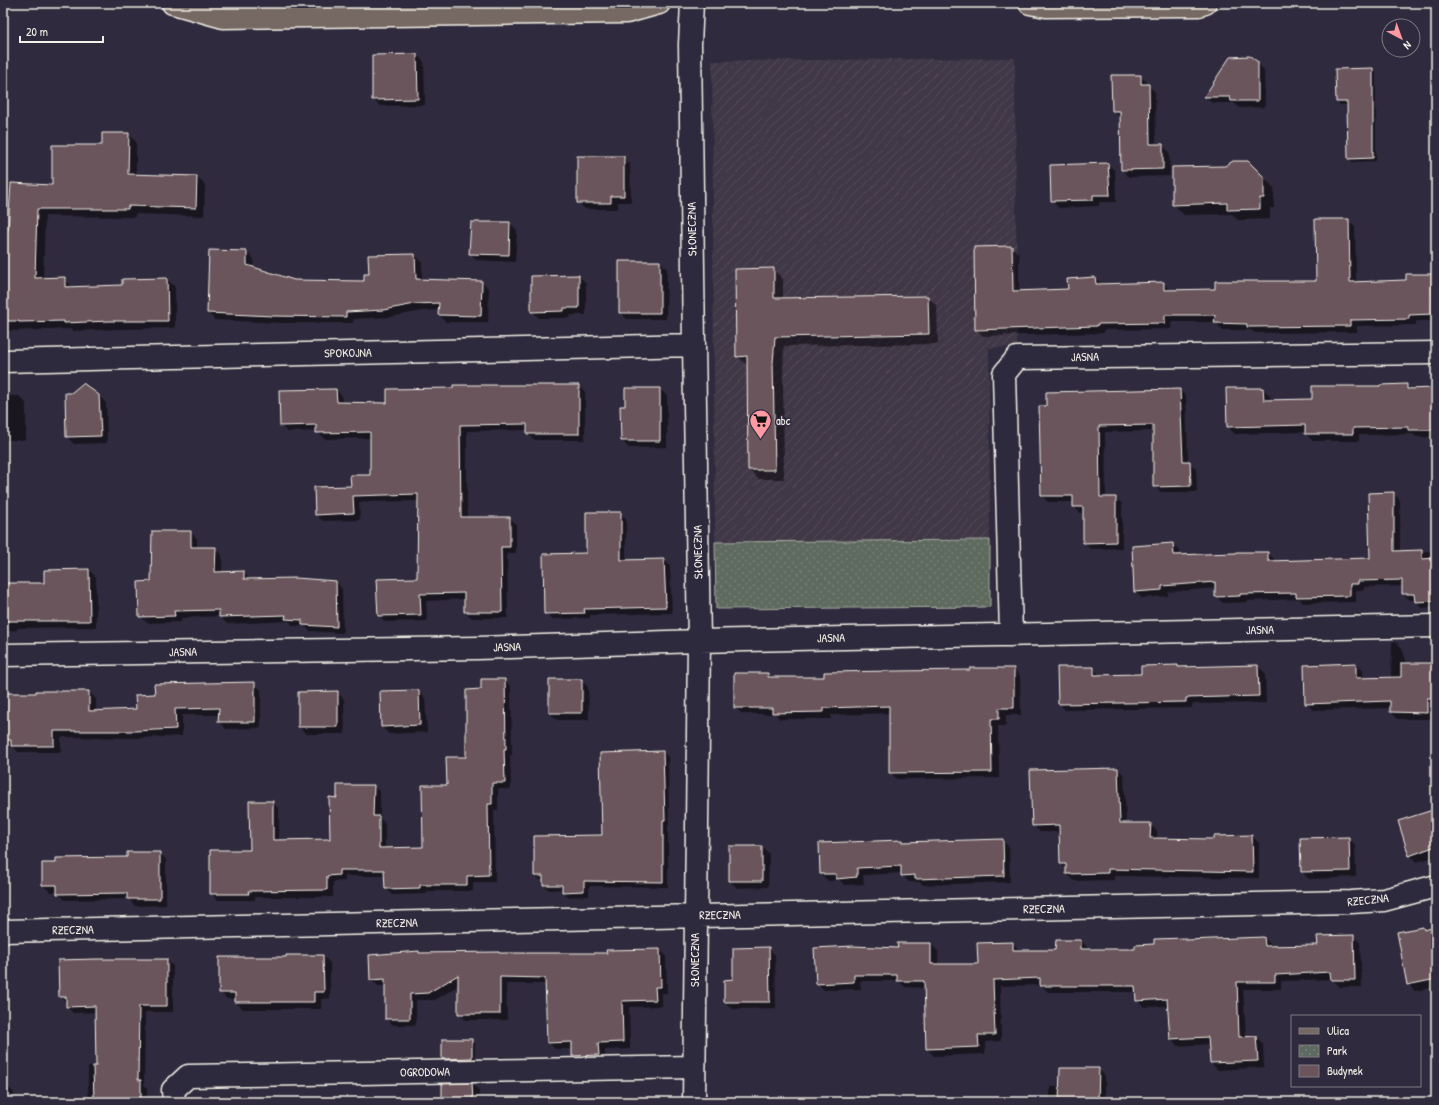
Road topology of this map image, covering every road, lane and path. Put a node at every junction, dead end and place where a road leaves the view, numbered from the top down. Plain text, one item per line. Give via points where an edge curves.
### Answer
1 (173, 3) edge
2 (660, 3) edge
3 (692, 3) edge
4 (1030, 3) edge
5 (1205, 3) edge
6 (694, 345) junction
7 (1436, 353) edge
8 (3, 362) edge
9 (1436, 626) edge
10 (1011, 635) junction
11 (699, 641) junction
12 (3, 655) edge
13 (1436, 886) edge
14 (695, 916) junction
15 (3, 932) edge
16 (694, 1067) junction
17 (174, 1102) edge
18 (694, 1102) edge

1 - 2 main road via 223,17 627,12
3 - 6 street, SŁONECZNA via 690,44
4 - 5 main road via 1046,6
6 - 8 street, SPOKOJNA
6 - 11 street, SŁONECZNA
7 - 10 street, JASNA via 1017,358 1004,374
9 - 10 street, JASNA
10 - 11 street, JASNA
11 - 12 street, JASNA via 478,648
11 - 14 street, SŁONECZNA
13 - 14 street, RZECZNA via 1384,900 1351,902
14 - 15 street, RZECZNA
14 - 16 street, SŁONECZNA
16 - 17 street, OGRODOWA via 188,1076 173,1090
16 - 18 street, SŁONECZNA

